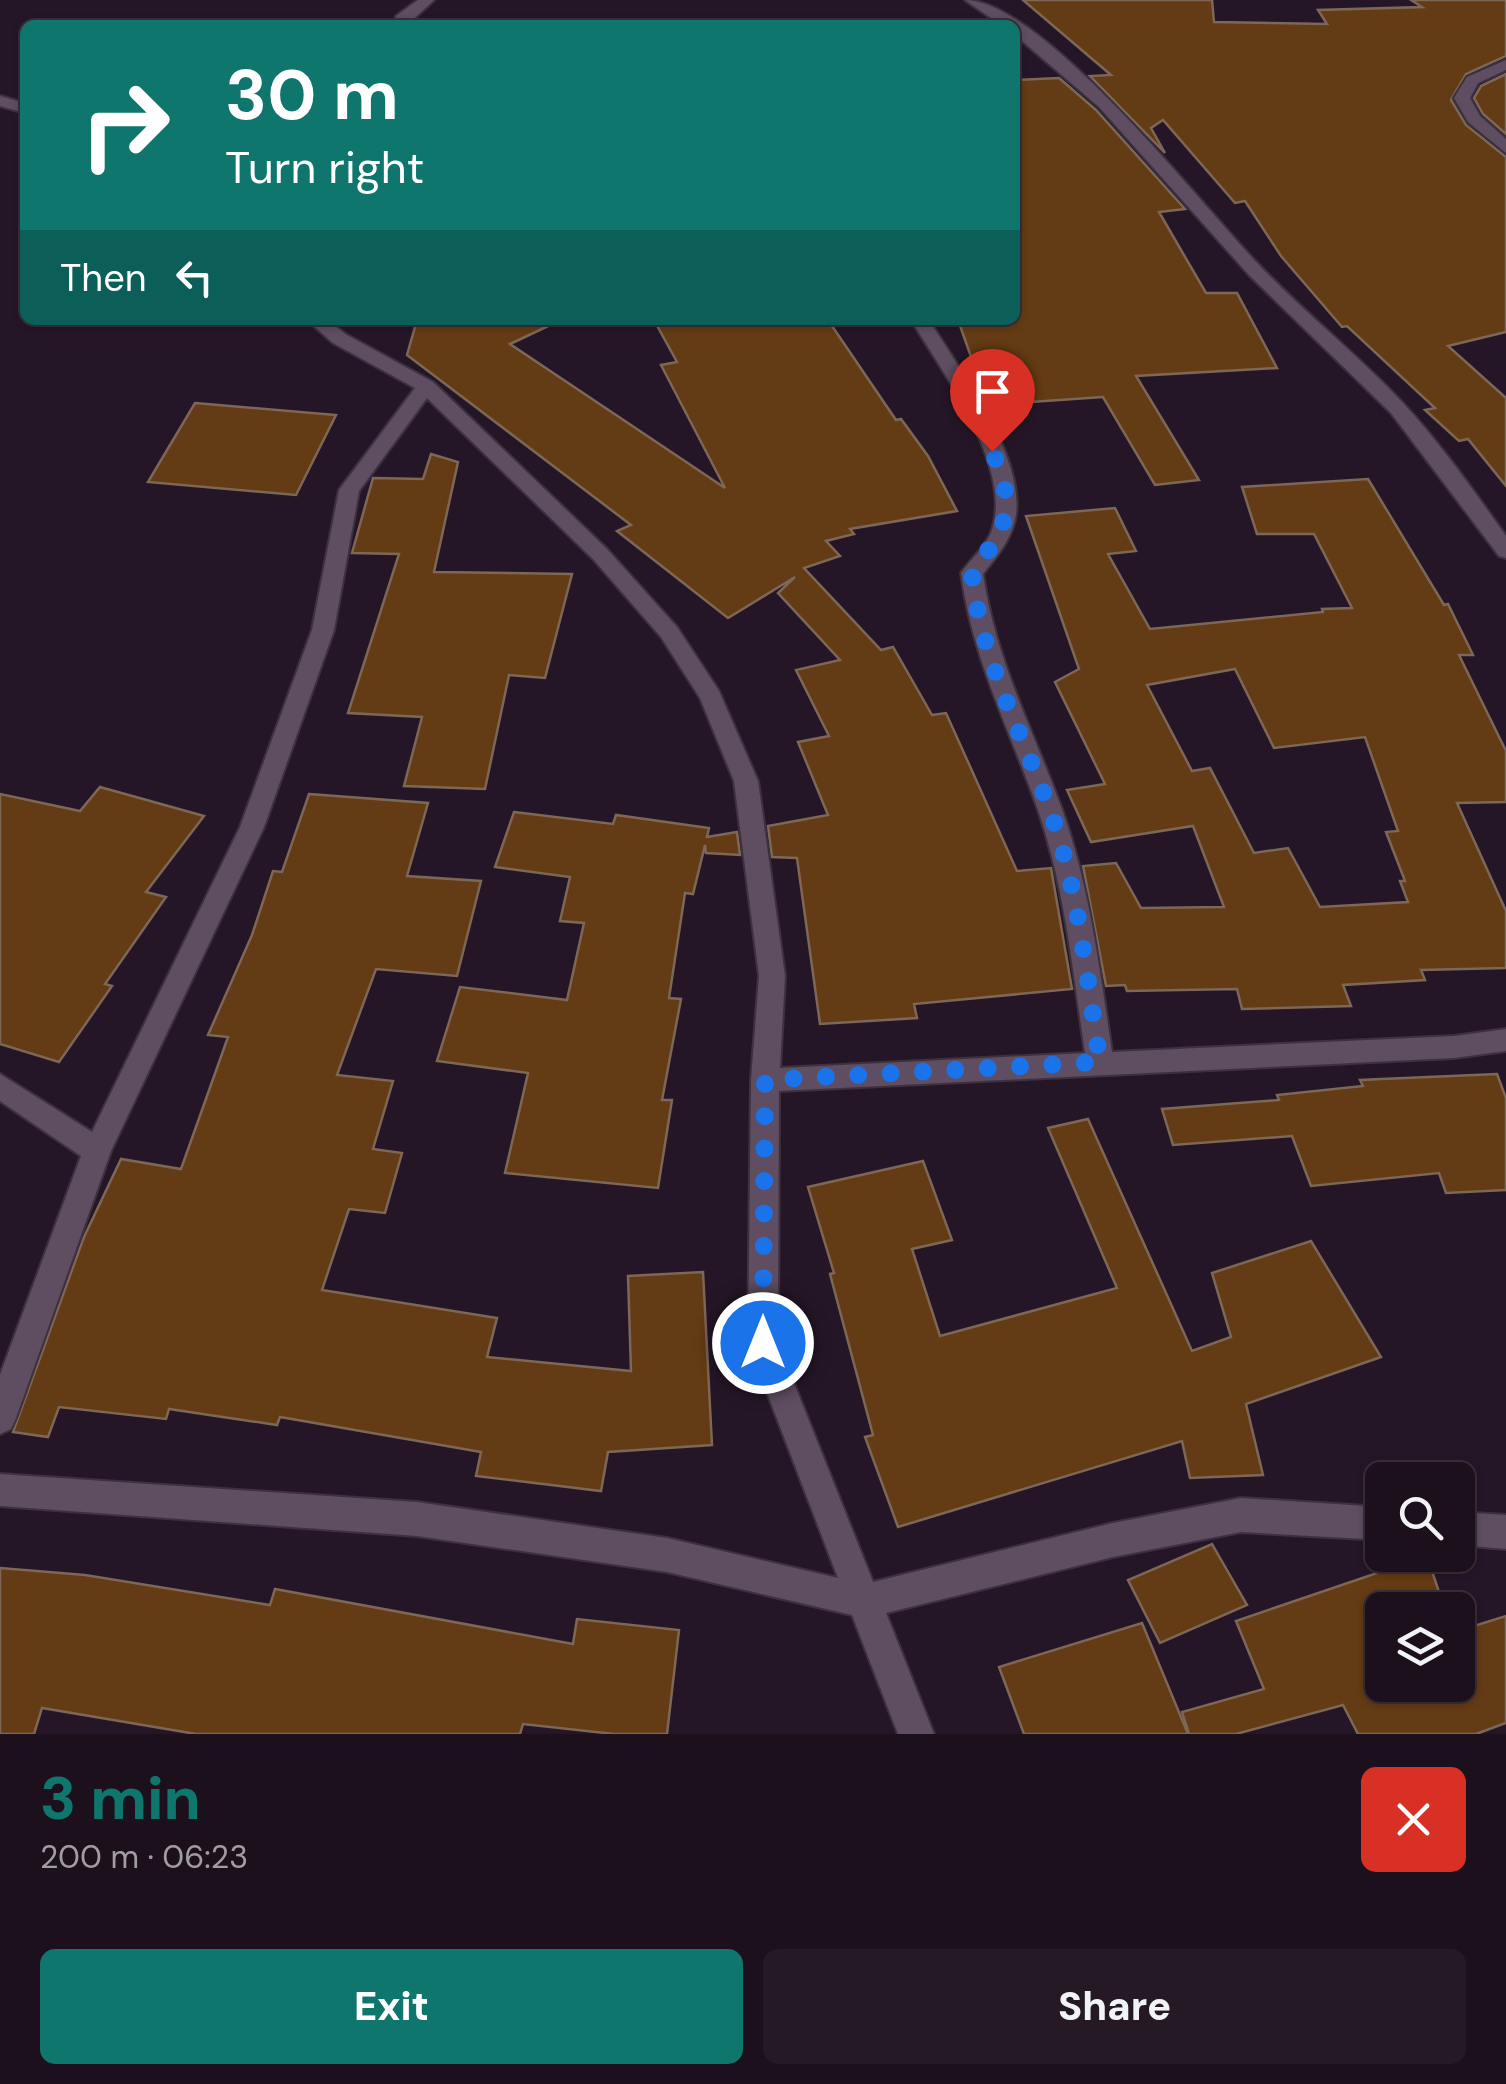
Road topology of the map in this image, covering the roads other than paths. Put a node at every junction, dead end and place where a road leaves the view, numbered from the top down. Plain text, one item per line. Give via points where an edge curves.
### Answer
1 (427, 0) edge
2 (972, 0) edge
3 (401, 20) edge
4 (1004, 20) edge
5 (1020, 31) edge
6 (1506, 64) edge
7 (1506, 148) edge
8 (322, 325) edge
9 (923, 325) edge
10 (426, 386) junction
11 (1506, 551) edge
12 (1506, 1040) edge
13 (1100, 1062) junction
14 (765, 1080) junction
15 (0, 1086) edge
16 (98, 1150) junction
17 (0, 1418) edge
18 (0, 1490) edge
19 (1365, 1523) edge
20 (1475, 1530) edge
21 (1506, 1532) edge
22 (865, 1601) junction
23 (916, 1734) edge

1 - 3 street
2 - 4 street
5 - 11 street via 1082,82 1238,254 1382,392 1450,470
6 - 7 street via 1472,80 1462,98
8 - 10 street
9 - 13 street via 985,432 1008,502 1002,533 972,573 974,603 1056,832 1075,902
10 - 14 street via 600,554 669,632 712,697 746,781 761,881 772,976
10 - 16 street via 349,490 322,630 252,827
12 - 13 street
13 - 14 street
14 - 22 street via 763,1343
15 - 16 street
16 - 17 street
18 - 22 street via 417,1519 666,1555
19 - 22 street via 1240,1515
20 - 21 street
22 - 23 street

